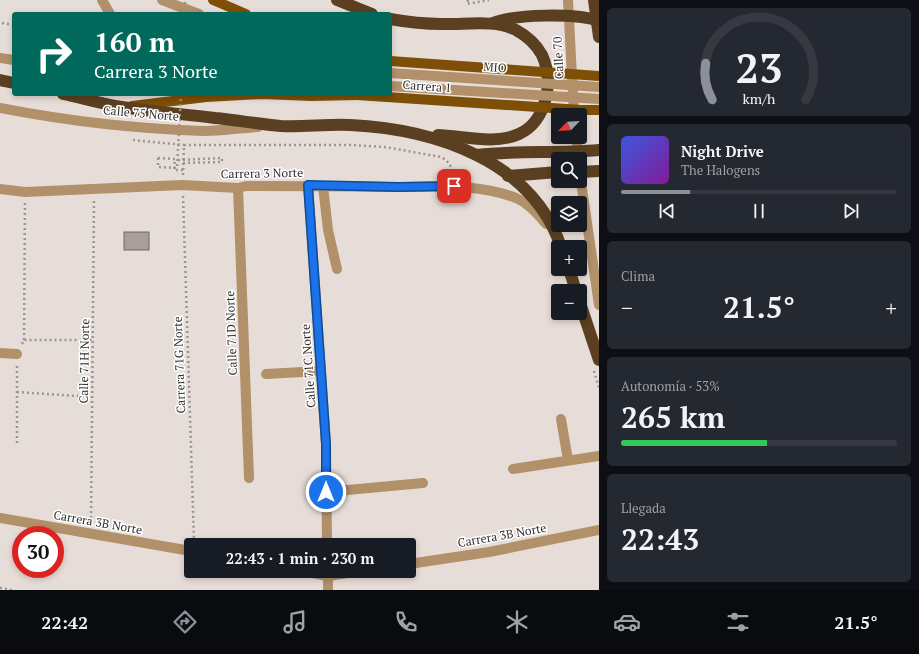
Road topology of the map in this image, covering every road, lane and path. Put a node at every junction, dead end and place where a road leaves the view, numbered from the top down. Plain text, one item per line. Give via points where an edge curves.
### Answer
1 (102, 0) edge
2 (162, 0) edge
3 (185, 0) edge
4 (213, 0) edge
5 (337, 0) edge
6 (468, 0) edge
7 (489, 0) edge
8 (568, 0) edge
9 (594, 0) edge
10 (109, 12) edge
11 (185, 12) edge
12 (194, 12) edge
13 (241, 12) edge
14 (367, 12) edge
15 (569, 16) junction
16 (392, 19) edge
17 (598, 20) edge
18 (2, 23) dead end
19 (489, 24) junction
20 (12, 25) edge
21 (599, 38) edge
22 (0, 58) edge
23 (12, 60) edge
24 (392, 61) edge
25 (392, 73) edge
26 (599, 76) edge
27 (0, 80) edge
28 (12, 83) edge
29 (392, 86) edge
30 (599, 87) edge
31 (72, 96) edge
32 (181, 96) edge
33 (224, 96) edge
34 (373, 96) edge
35 (599, 99) edge
36 (120, 107) junction
37 (0, 108) edge
38 (574, 108) edge
39 (599, 110) edge
40 (280, 126) junction
41 (403, 132) junction
42 (599, 150) edge
43 (587, 153) edge
44 (477, 155) junction
45 (551, 155) edge
46 (178, 160) junction
47 (183, 163) junction
48 (183, 170) junction
49 (599, 171) edge
50 (587, 172) edge
51 (551, 173) edge
52 (508, 176) junction
53 (182, 185) junction
54 (308, 185) junction
55 (323, 186) junction
56 (454, 186) junction
57 (238, 188) junction
58 (582, 188) edge
59 (0, 189) edge
60 (94, 189) junction
61 (25, 192) junction
62 (557, 235) junction
63 (559, 240) edge
64 (337, 269) dead end
65 (599, 305) edge
66 (586, 320) edge
67 (24, 340) junction
68 (93, 340) junction
69 (0, 353) edge
70 (17, 354) junction
71 (599, 360) edge
72 (321, 371) junction
73 (266, 374) dead end
74 (17, 392) junction
75 (92, 397) junction
76 (561, 419) dead end
77 (17, 443) dead end
78 (599, 456) edge
79 (568, 460) junction
80 (513, 469) dead end
81 (249, 478) dead end
82 (423, 483) dead end
83 (326, 492) junction
84 (0, 518) edge
85 (599, 530) edge
86 (91, 534) junction
87 (194, 538) edge
88 (327, 538) edge
89 (184, 550) edge
90 (416, 563) edge
91 (328, 578) edge
92 (0, 588) edge
93 (12, 590) edge
94 (328, 590) edge

1 - 10 street
2 - 12 street
3 - 11 path, bridge
4 - 13 main road
5 - 14 highway
6 - 7 path via 467,4
8 - 15 street, Calle 70
9 - 17 highway
15 - 17 highway
15 - 19 highway via 514,18
15 - 38 street, Calle 70
16 - 19 highway via 438,24
17 - 21 highway
18 - 20 path
19 - 41 highway via 514,29 528,38 541,54 547,72 547,91 544,107 533,124 519,134 500,139
22 - 23 street
24 - 26 main road, Carrera 1, bridge
25 - 30 street, MIO, bridge
27 - 28 highway
29 - 35 street, bridge
31 - 36 highway, Carrera 1
32 - 46 path, bridge
33 - 36 main road, Carrera 1, bridge
34 - 39 main road, Carrera 1, bridge
36 - 40 highway
37 - 40 street, Calle 75 Norte via 58,118 205,131
40 - 41 highway via 350,125
41 - 44 highway via 455,145
42 - 43 highway
44 - 45 highway via 494,153
44 - 52 highway
46 - 47 path, bridge via 222,158 222,162
46 - 48 path, bridge via 177,168 158,166 158,158 175,159 174,170
47 - 48 path, Carrera 71G Norte
47 - 56 path, Carrera 71G Norte via 184,145 385,147 441,157 452,169
48 - 53 path, Carrera 71G Norte
49 - 50 highway
51 - 52 highway
52 - 62 highway via 519,183 542,207
53 - 57 street, Carrera 3 Norte
53 - 60 street, Carrera 3 Norte
53 - 87 path, Carrera 71G Norte
54 - 55 street, Carrera 3 Norte
54 - 57 street, Carrera 3 Norte
54 - 72 street, Calle 71C Norte
55 - 56 street, Carrera 3 Norte
55 - 64 street via 328,230
56 - 62 street, Carrera 3 Norte via 493,191 518,199
57 - 81 street, Calle 71D Norte
58 - 65 street
59 - 61 street, Carrera 3 Norte
60 - 61 street, Carrera 3 Norte
60 - 68 path, Calle 71H Norte
61 - 67 path
62 - 63 highway
66 - 71 highway
67 - 68 path
67 - 70 path
68 - 75 path, Calle 71H Norte
69 - 70 street
70 - 74 path
72 - 73 street
72 - 83 street, Calle 71C Norte
74 - 75 path
74 - 77 path
75 - 86 path, Calle 71H Norte
76 - 79 street
78 - 79 street
79 - 80 street
82 - 83 street
83 - 88 street, Calle 71C Norte
84 - 86 street, Carrera 3B Norte
85 - 90 street, Carrera 3B Norte via 489,552
86 - 89 street, Carrera 3B Norte
91 - 94 street
92 - 93 path

